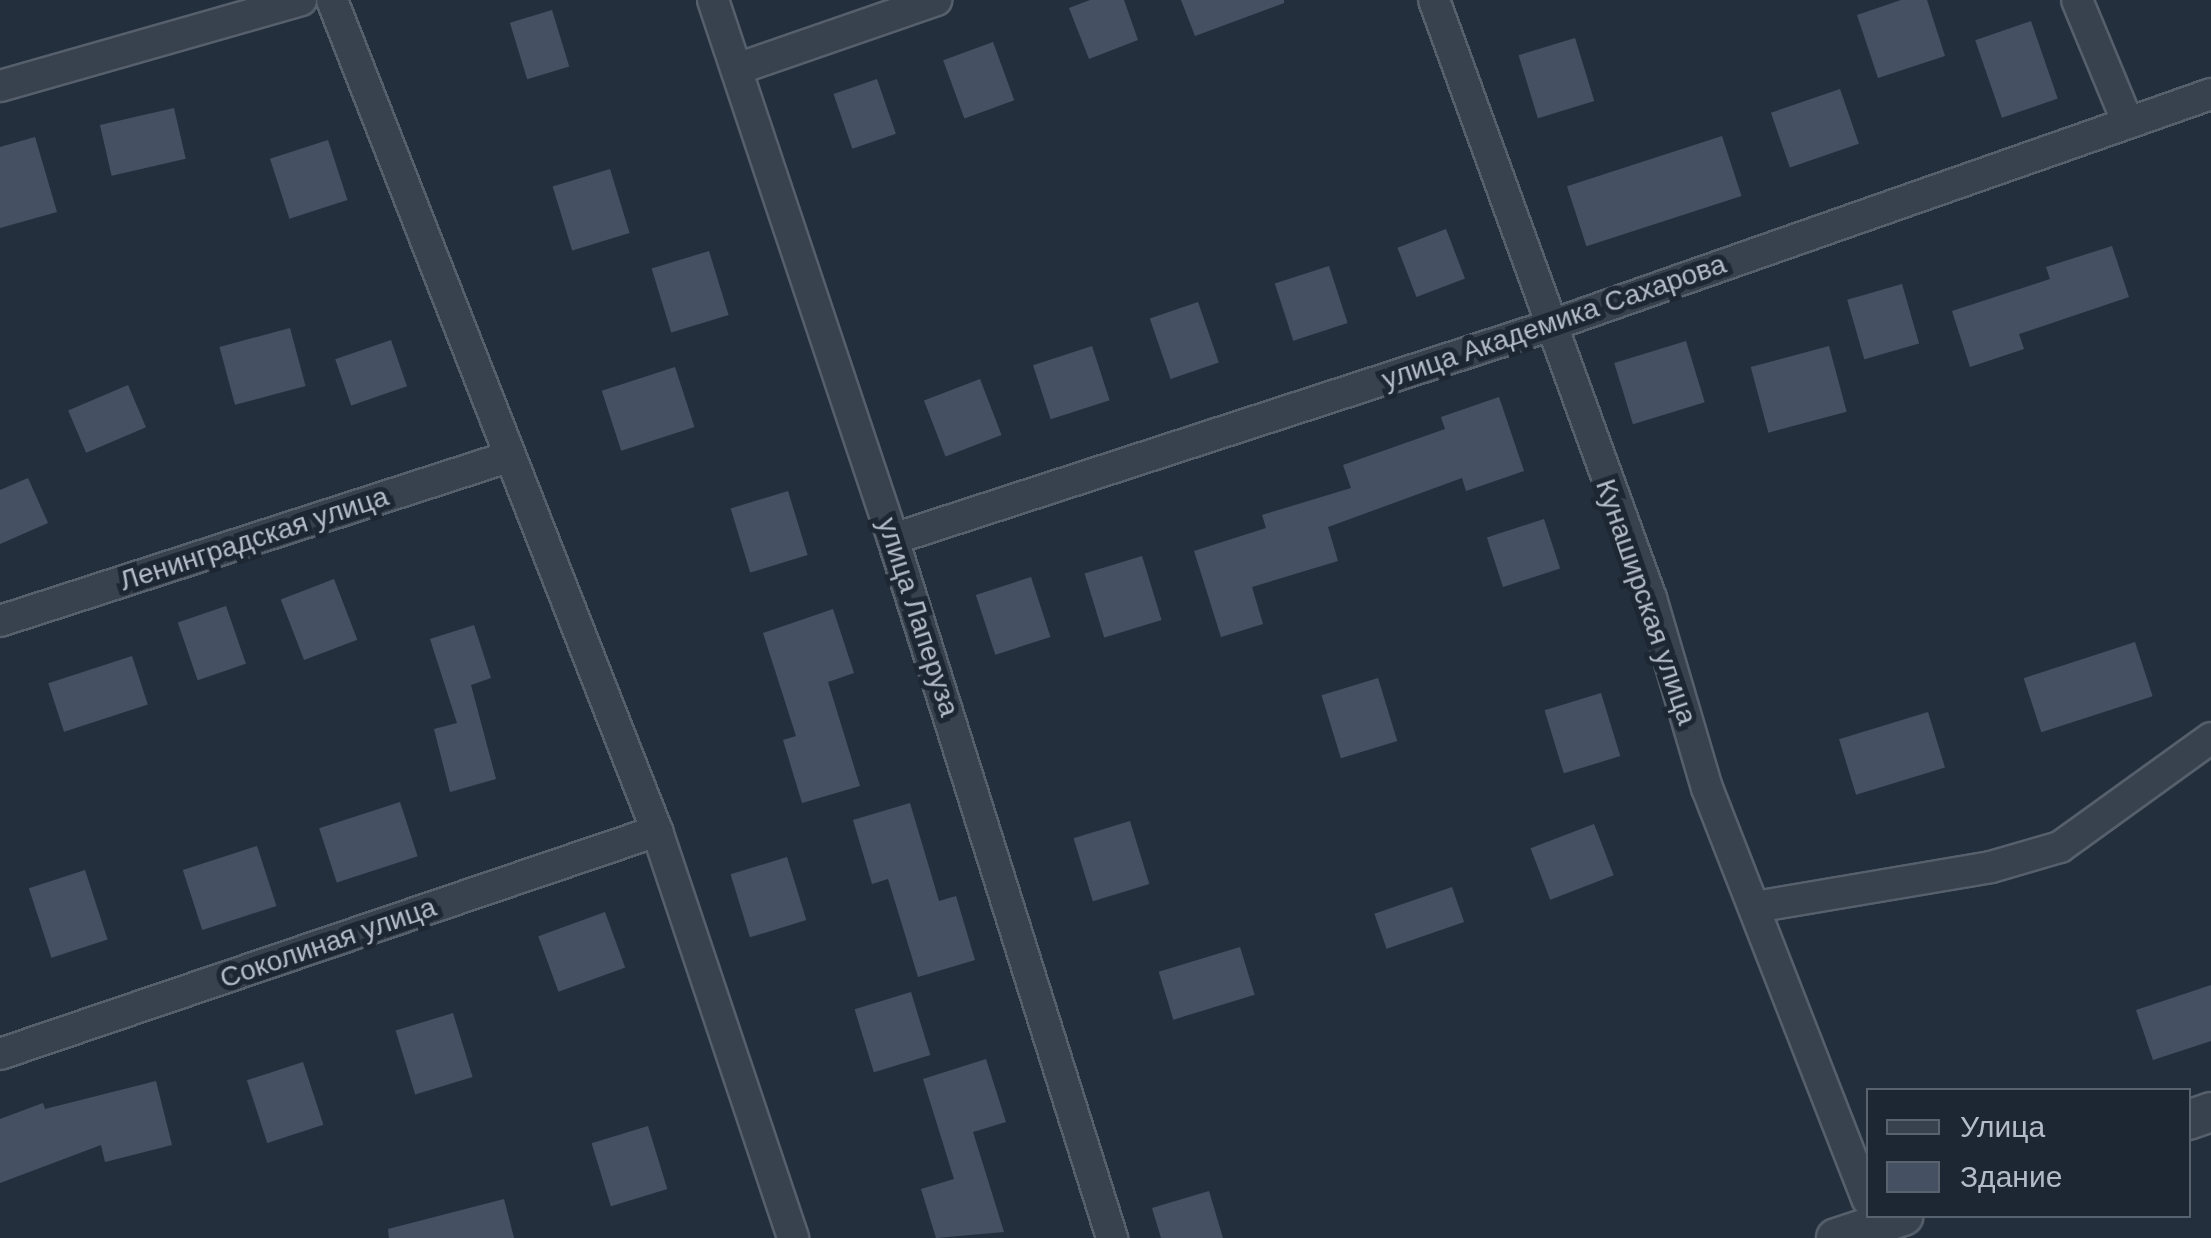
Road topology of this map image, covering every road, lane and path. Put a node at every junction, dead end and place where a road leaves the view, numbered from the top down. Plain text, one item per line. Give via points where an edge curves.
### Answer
1 (301, 0) edge
2 (332, 0) edge
3 (713, 0) edge
4 (936, 0) edge
5 (1434, 0) edge
6 (2077, 0) edge
7 (737, 69) junction
8 (0, 86) edge
9 (2211, 94) edge
10 (2128, 123) junction
11 (1552, 326) junction
12 (508, 457) junction
13 (893, 539) junction
14 (0, 621) edge
15 (2211, 738) edge
16 (657, 831) junction
17 (1755, 907) junction
18 (0, 1054) edge
19 (1866, 1177) edge
20 (1874, 1218) edge
21 (793, 1238) edge
22 (1112, 1238) edge
23 (1836, 1238) edge

1 - 8 street
2 - 12 street
3 - 7 street, улица Лаперуза
4 - 7 street
5 - 11 street, Кунаширская улица
6 - 10 street
7 - 13 street, улица Лаперуза
9 - 10 street, улица Академика Сахарова
10 - 11 street, улица Академика Сахарова
11 - 13 street, улица Академика Сахарова
11 - 17 street, Кунаширская улица via 1651,598 1707,788
12 - 14 street, Ленинградская улица
12 - 16 street
13 - 22 street, улица Лаперуза
15 - 17 street via 2060,848
16 - 18 street, Соколиная улица
16 - 21 street
17 - 19 street, Кунаширская улица
20 - 23 street

